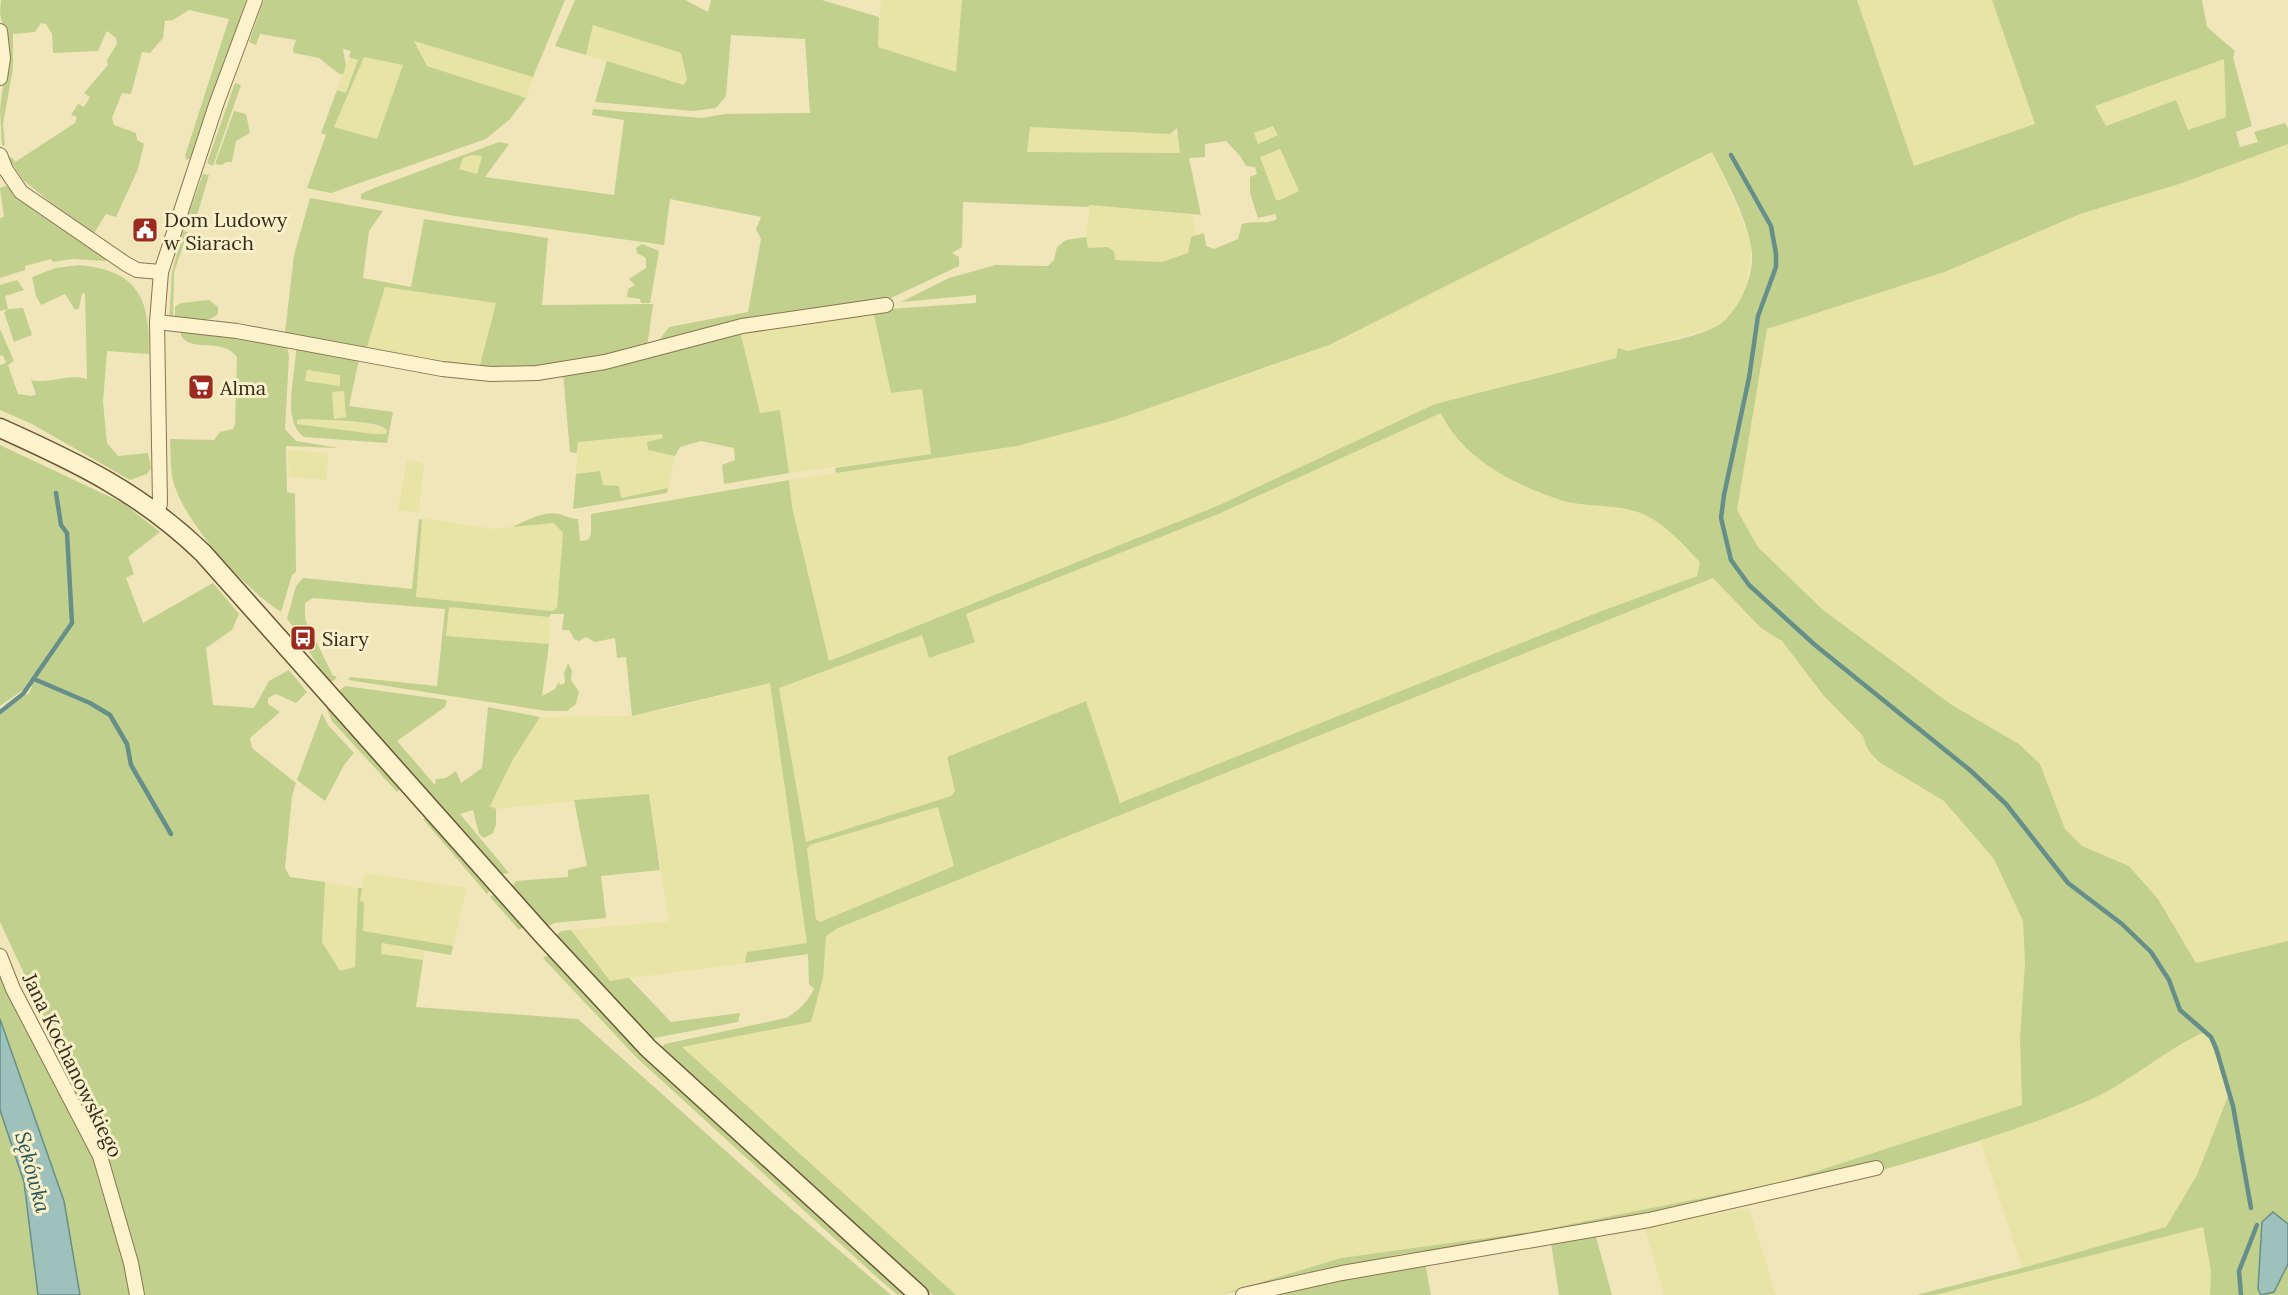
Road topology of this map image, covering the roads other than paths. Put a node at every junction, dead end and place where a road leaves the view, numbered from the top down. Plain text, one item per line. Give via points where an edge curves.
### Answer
1 (255, 0) edge
2 (0, 31) edge
3 (0, 78) edge
4 (0, 155) edge
5 (161, 272) junction
6 (886, 305) dead end
7 (157, 322) junction
8 (0, 428) edge
9 (157, 511) junction
10 (0, 956) edge
11 (1876, 1168) dead end
12 (137, 1295) edge
13 (919, 1295) edge
14 (1243, 1295) edge

1 - 5 street
2 - 3 street
4 - 5 street via 21,192 126,264 137,270
5 - 7 street
6 - 7 street via 742,326 605,362 549,372 491,374 442,369 237,331
7 - 9 street via 161,460
8 - 9 main road via 93,472
9 - 13 main road via 203,553 648,1048
10 - 12 street, Jana Kochanowskiego via 13,989 100,1156
11 - 14 street via 1671,1216 1342,1273

